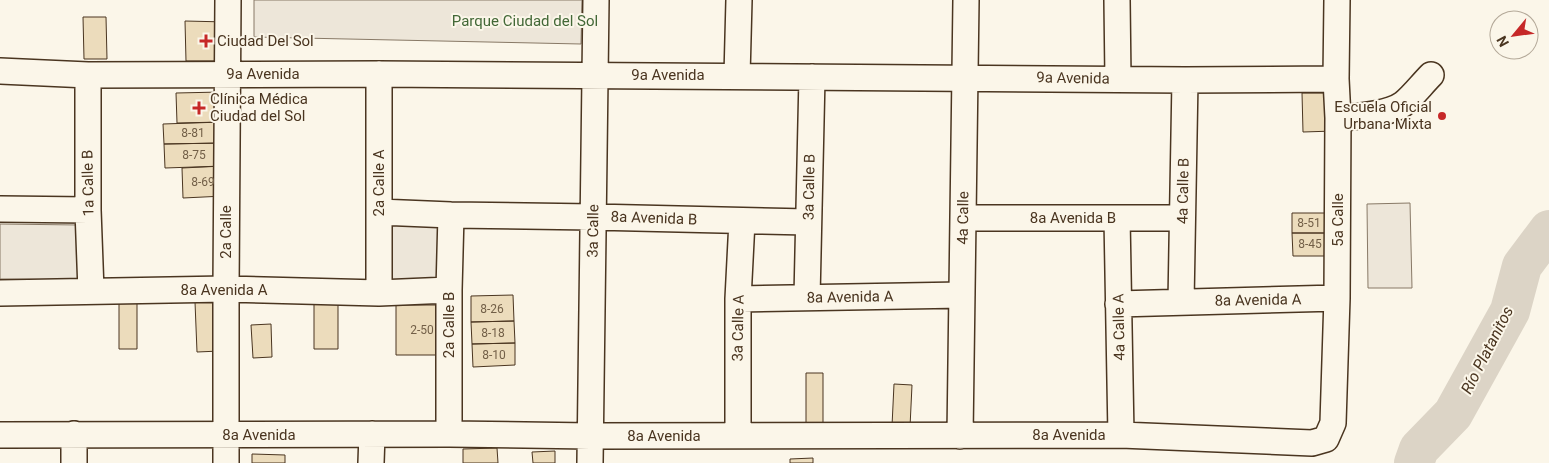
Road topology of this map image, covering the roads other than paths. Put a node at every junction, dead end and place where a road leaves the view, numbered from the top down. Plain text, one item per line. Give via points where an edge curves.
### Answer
1 (228, 0) edge
2 (596, 0) edge
3 (739, 0) edge
4 (966, 0) edge
5 (1117, 0) edge
6 (1338, 0) edge
7 (0, 71) edge
8 (228, 74) junction
9 (379, 74) junction
10 (88, 75) junction
11 (595, 75) junction
12 (1431, 75) dead end
13 (737, 76) junction
14 (812, 77) junction
15 (965, 77) junction
16 (1118, 79) junction
17 (1336, 79) junction
18 (1184, 80) junction
19 (1338, 118) junction
20 (0, 209) edge
21 (88, 210) junction
22 (380, 212) junction
23 (451, 215) junction
24 (593, 217) junction
25 (963, 218) junction
26 (1117, 218) junction
27 (1182, 218) junction
28 (742, 221) junction
29 (808, 222) junction
30 (226, 289) junction
31 (449, 290) junction
32 (91, 291) junction
33 (0, 292) edge
34 (379, 293) junction
35 (962, 295) junction
36 (807, 297) junction
37 (1337, 298) junction
38 (738, 299) junction
39 (1180, 302) junction
40 (1118, 304) junction
41 (74, 434) junction
42 (372, 434) junction
43 (449, 434) junction
44 (0, 435) edge
45 (227, 435) junction
46 (1121, 435) junction
47 (590, 436) junction
48 (738, 436) junction
49 (960, 436) junction
50 (1326, 438) joint
51 (74, 463) edge
52 (226, 463) edge
53 (371, 463) edge
54 (590, 463) edge

1 - 8 street, 2a Calle
2 - 11 street, 3a Calle
3 - 13 street
4 - 15 street, 4a Calle
5 - 16 street
6 - 17 street, 5a Calle
7 - 10 street, 9a Avenida
8 - 9 street, 9a Avenida
8 - 10 street, 9a Avenida
8 - 30 street, 2a Calle
9 - 11 street, 9a Avenida
9 - 22 street, 2a Calle A
10 - 21 street, 1a Calle B
11 - 13 street, 9a Avenida
11 - 24 street, 3a Calle
12 - 19 street via 1402,105 1380,113
13 - 14 street, 9a Avenida
14 - 15 street, 9a Avenida
14 - 29 street, 3a Calle B
15 - 16 street, 9a Avenida
15 - 25 street, 4a Calle
16 - 18 street, 9a Avenida
17 - 18 street, 9a Avenida
17 - 19 street, 5a Calle
18 - 27 street, 4a Calle B
19 - 37 street, 5a Calle
20 - 21 street
21 - 32 street, 1a Calle B
22 - 23 street, 8a Avenida B
22 - 34 street, 2a Calle A
23 - 24 street, 8a Avenida B
23 - 31 street, 2a Calle B
24 - 28 street, 8a Avenida B
24 - 47 street, 3a Calle
25 - 26 street, 8a Avenida B
25 - 35 street, 4a Calle
26 - 27 street, 8a Avenida B
26 - 40 street, 4a Calle A
27 - 39 street, 4a Calle B
28 - 29 street, 8a Avenida B
28 - 38 street, 3a Calle A
29 - 36 street, 3a Calle B
30 - 32 street, 8a Avenida A
30 - 34 street, 8a Avenida A
30 - 45 street, 2a Calle
31 - 34 street, 8a Avenida A
31 - 43 street, 2a Calle B
32 - 33 street, 8a Avenida A
35 - 36 street, 8a Avenida A
35 - 49 street, 4a Calle
36 - 38 street, 8a Avenida A
37 - 39 street, 8a Avenida A
37 - 50 street, 5a Calle via 1333,423
38 - 48 street, 3a Calle A
39 - 40 street, 8a Avenida A
40 - 46 street, 4a Calle A
41 - 44 street, 8a Avenida
41 - 45 street, 8a Avenida
41 - 51 street
42 - 43 street, 8a Avenida
42 - 45 street, 8a Avenida
42 - 53 street
43 - 47 street, 8a Avenida
45 - 52 street, 2a Calle
46 - 49 street, 8a Avenida
46 - 50 street, 8a Avenida via 1312,443
47 - 48 street, 8a Avenida
47 - 54 street, 3a Calle
48 - 49 street, 8a Avenida

